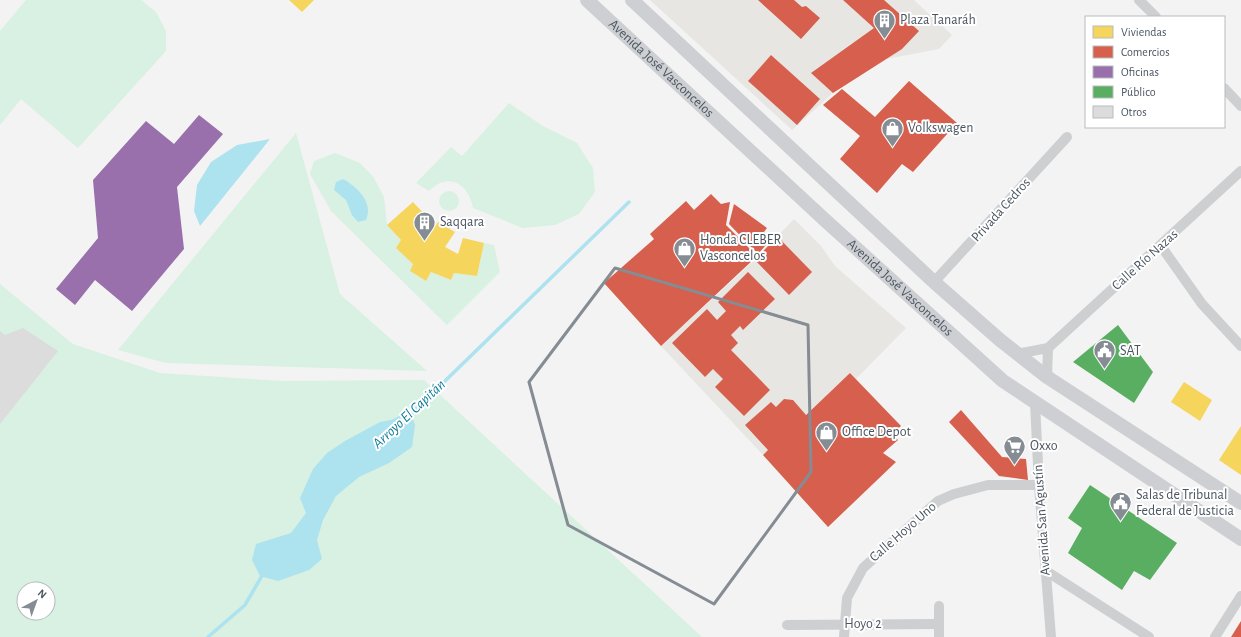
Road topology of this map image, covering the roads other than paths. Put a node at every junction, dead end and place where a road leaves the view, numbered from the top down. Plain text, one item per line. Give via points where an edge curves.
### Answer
1 (586, 0) edge
2 (632, 0) edge
3 (1139, 0) edge
4 (1155, 16) edge
5 (1225, 89) edge
6 (1241, 106) edge
7 (1067, 137) dead end
8 (1241, 172) edge
9 (1161, 246) junction
10 (934, 282) junction
11 (1241, 346) edge
12 (1048, 348) junction
13 (1016, 354) junction
14 (1047, 377) junction
15 (1036, 403) junction
16 (1039, 485) junction
17 (1241, 503) edge
18 (1241, 539) edge
19 (1046, 571) junction
20 (1241, 596) edge
21 (938, 606) dead end
22 (845, 624) junction
23 (938, 624) junction
24 (788, 625) dead end
25 (844, 637) edge
26 (939, 637) edge
27 (1051, 637) edge
28 (1149, 637) edge
29 (1215, 637) edge

1 - 15 main road, Avenida José Vasconcelos via 930,316 1003,381
2 - 10 main road, Avenida José Vasconcelos
3 - 4 street
5 - 6 street
7 - 10 street, Privada Cedros
8 - 9 street, Calle Río Nazas
9 - 11 street via 1202,304
9 - 12 street, Calle Río Nazas
10 - 13 main road, Avenida José Vasconcelos
12 - 13 street
12 - 14 street
13 - 14 main road, Avenida José Vasconcelos
14 - 17 main road, Avenida José Vasconcelos
15 - 16 street, Avenida San Agustín
15 - 18 main road, Avenida José Vasconcelos
16 - 19 street, Avenida San Agustín
16 - 22 street, Calle Hoyo Uno via 988,485 938,501 863,568 846,598
19 - 27 street, Avenida San Agustín
19 - 28 street
20 - 29 street
21 - 23 street
22 - 23 street, Hoyo 2
22 - 24 street, Hoyo 2
22 - 25 street, Calle Hoyo Uno
23 - 26 street

